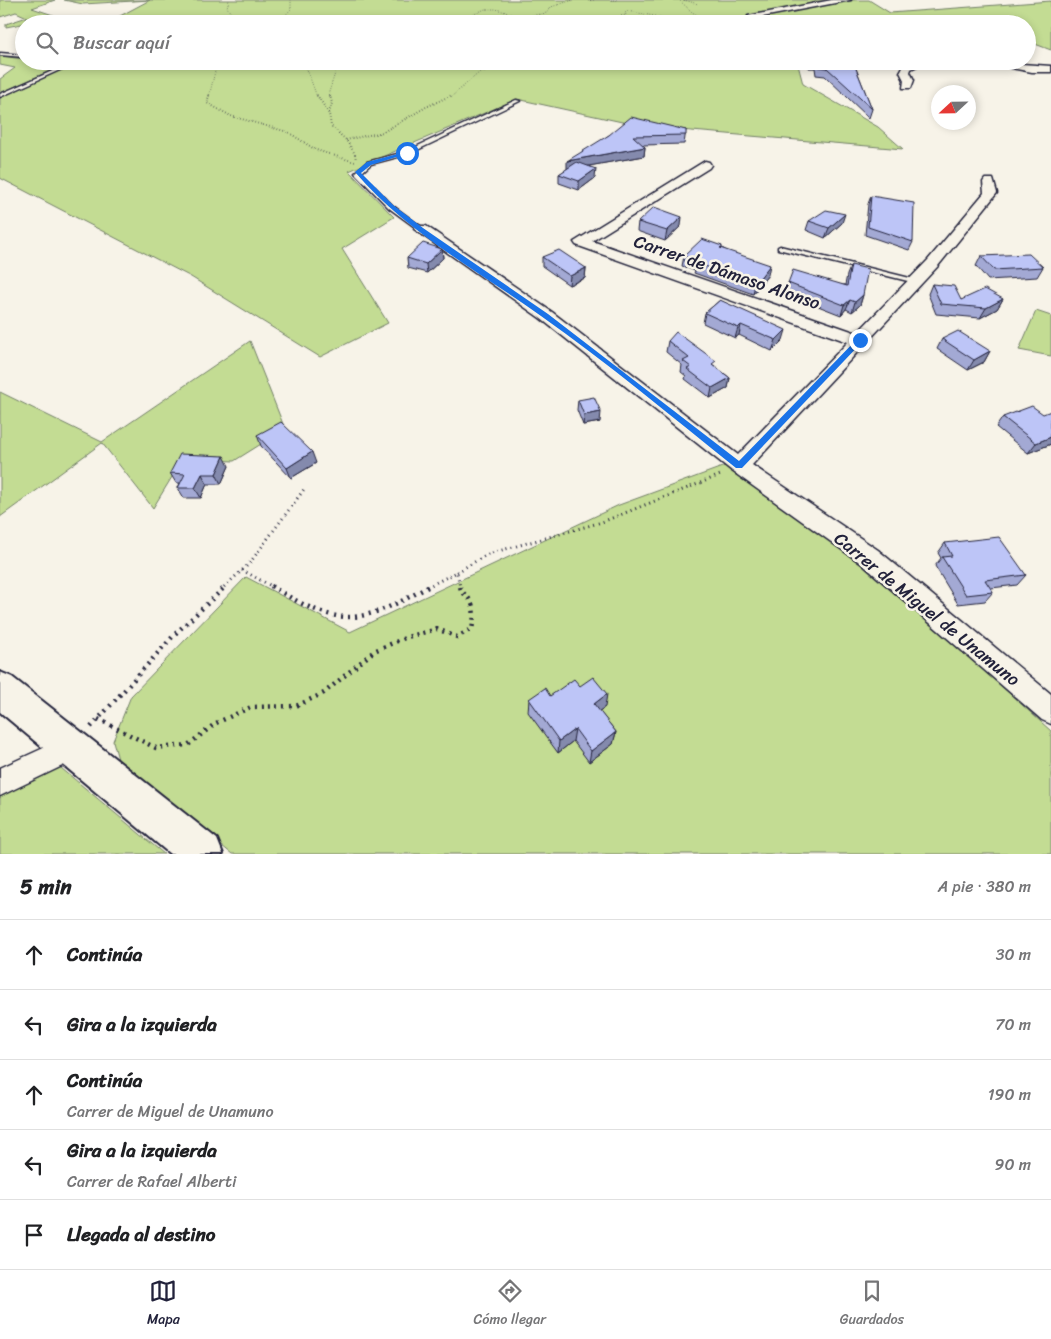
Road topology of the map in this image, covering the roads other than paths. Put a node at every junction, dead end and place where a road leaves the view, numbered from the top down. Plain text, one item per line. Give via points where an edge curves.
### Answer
1 (847, 0) edge
2 (758, 15) edge
3 (0, 54) edge
4 (15, 55) edge
5 (1036, 69) edge
6 (1051, 69) edge
7 (60, 70) edge
8 (906, 70) edge
9 (907, 86) dead end
10 (0, 96) edge
11 (518, 101) dead end
12 (704, 165) dead end
13 (989, 182) dead end
14 (421, 230) joint
15 (780, 248) dead end
16 (916, 281) junction
17 (860, 340) junction
18 (739, 466) junction
19 (0, 689) edge
20 (1049, 707) edge
21 (72, 748) junction
22 (0, 782) edge
23 (202, 854) edge

1 - 2 street
3 - 4 lane
5 - 6 street
7 - 10 lane
8 - 9 street
11 - 14 lane via 407,153 369,164 358,172 391,207
12 - 17 street, Carrer de Dámaso Alonso via 581,242
13 - 16 street via 991,193
14 - 18 street, Carrer de Miguel de Unamuno via 561,326
15 - 16 lane
16 - 17 street
17 - 18 street
18 - 20 street, Carrer de Miguel de Unamuno via 870,557
19 - 21 main road
21 - 22 street
21 - 23 main road

